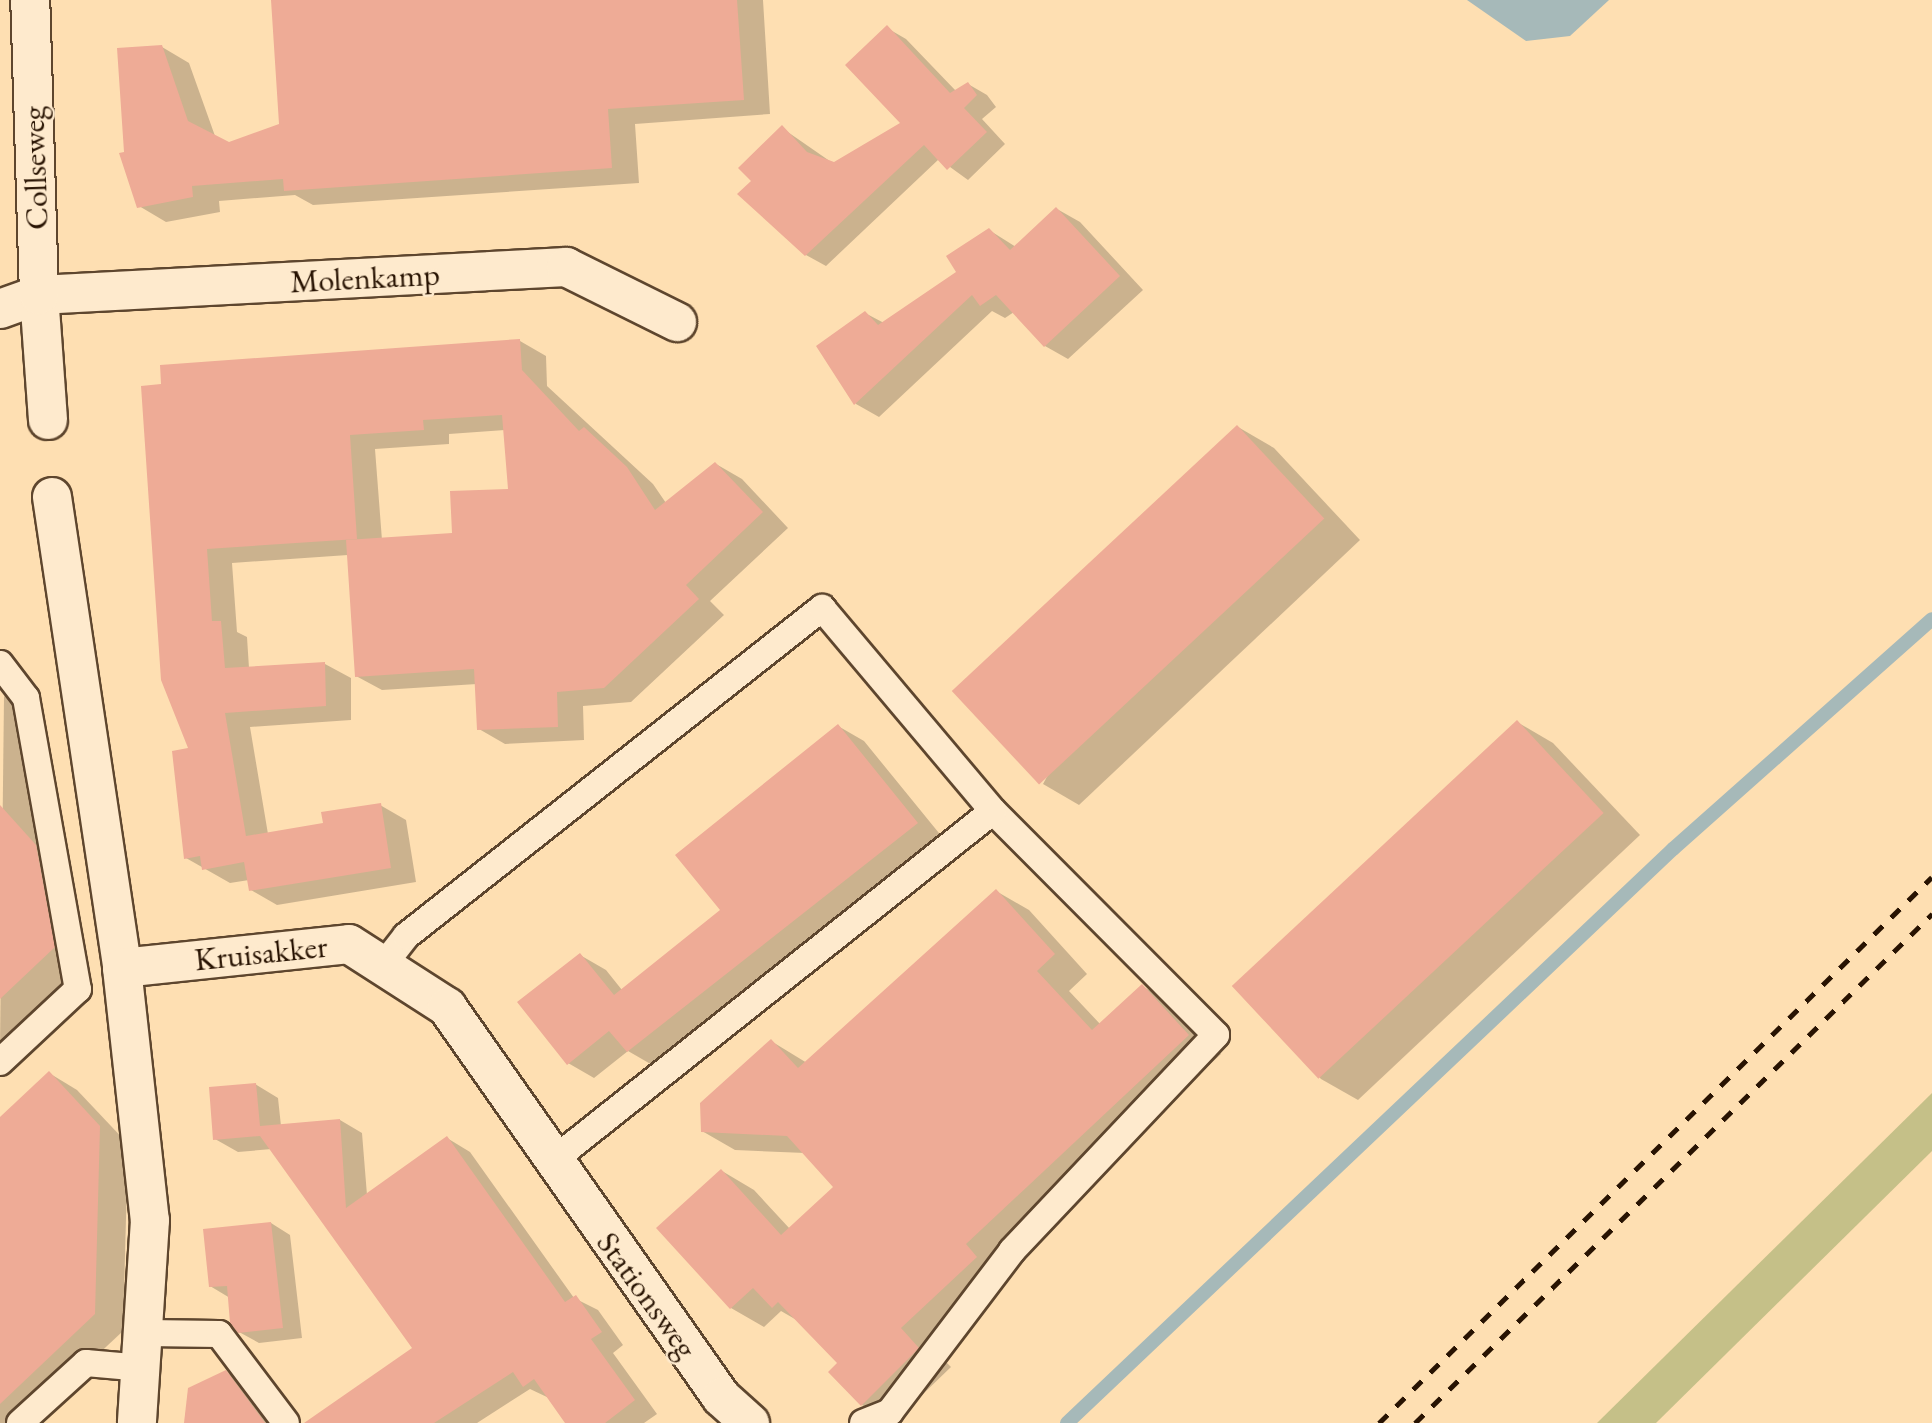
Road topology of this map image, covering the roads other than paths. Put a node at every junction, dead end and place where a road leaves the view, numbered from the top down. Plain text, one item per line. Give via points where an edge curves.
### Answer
1 (30, 0) edge
2 (39, 295) junction
3 (0, 309) edge
4 (677, 322) dead end
5 (48, 420) dead end
6 (52, 497) dead end
7 (0, 664) edge
8 (993, 811) junction
9 (385, 964) junction
10 (122, 968) junction
11 (0, 1062) edge
12 (551, 1162) junction
13 (145, 1351) junction
14 (20, 1423) edge
15 (137, 1423) edge
16 (286, 1423) edge
17 (750, 1423) edge
18 (863, 1423) edge

1 - 2 street, Collseweg
2 - 3 street
2 - 4 street, Molenkamp via 566,267
2 - 5 street
6 - 10 street
7 - 11 lane via 26,698 78,989
8 - 9 lane via 822,608 405,936
8 - 12 lane
8 - 18 lane via 1216,1035 1012,1251 890,1412
9 - 10 street, Kruisakker via 349,944
9 - 12 street, Kruisakker via 447,1007
10 - 13 street via 150,1220
12 - 17 street, Stationsweg via 721,1397
13 - 14 lane via 86,1363
13 - 15 street
13 - 16 lane via 219,1334

